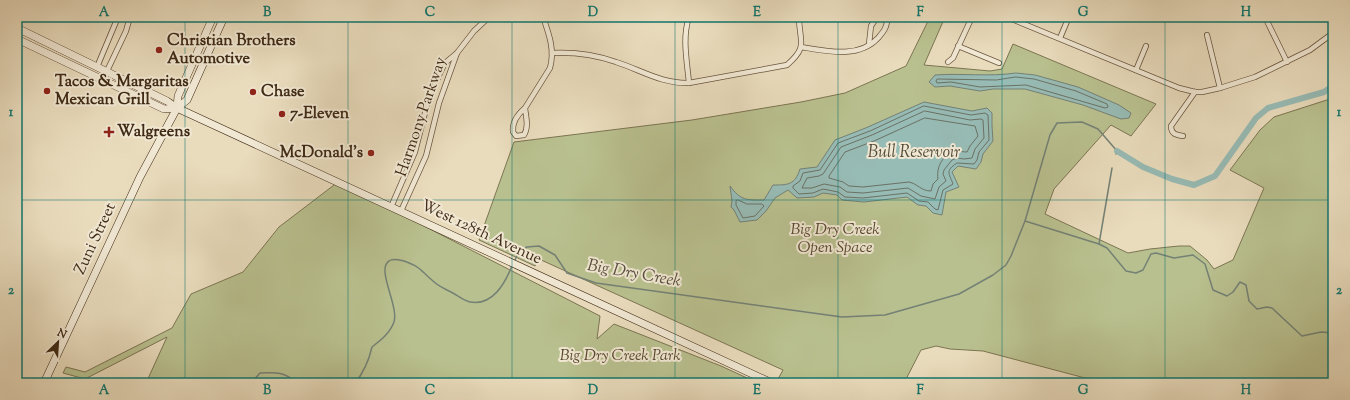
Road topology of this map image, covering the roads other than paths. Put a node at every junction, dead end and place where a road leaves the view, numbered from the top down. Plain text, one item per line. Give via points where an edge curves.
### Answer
1 (118, 17) edge
2 (130, 17) edge
3 (213, 17) edge
4 (224, 17) edge
5 (489, 17) edge
6 (543, 17) edge
7 (689, 17) edge
8 (799, 17) edge
9 (972, 17) edge
10 (1007, 17) edge
11 (1265, 17) edge
12 (1068, 18) dead end
13 (17, 28) edge
14 (1333, 33) edge
15 (1207, 35) dead end
16 (1060, 38) junction
17 (17, 39) edge
18 (869, 44) junction
19 (958, 46) junction
20 (1146, 46) dead end
21 (801, 47) junction
22 (457, 53) junction
23 (552, 53) junction
24 (948, 62) dead end
25 (1287, 62) junction
26 (998, 63) dead end
27 (98, 67) junction
28 (1136, 70) junction
29 (107, 71) junction
30 (689, 83) junction
31 (1220, 88) junction
32 (1195, 92) junction
33 (178, 108) junction
34 (525, 108) junction
35 (1183, 136) dead end
36 (417, 147) junction
37 (427, 152) junction
38 (391, 207) junction
39 (401, 211) junction
40 (44, 383) edge
41 (772, 383) edge

1 - 27 street
2 - 29 street
3 - 33 main road, Zuni Street via 178,96
4 - 33 main road, Zuni Street via 187,100
5 - 22 street, Harmony Parkway
6 - 23 street via 552,42
7 - 30 street via 685,38
8 - 21 street
9 - 19 street
10 - 16 street
11 - 25 street
12 - 16 street
13 - 27 main road
14 - 25 street via 1310,50
15 - 31 street
16 - 28 street
17 - 33 main road via 164,108
18 - 18 street via 871,26 875,20 882,17 887,22 886,29
18 - 21 street via 854,51 826,51
19 - 24 street
19 - 26 street
20 - 28 street
21 - 30 street via 798,55 787,65
22 - 36 street, Harmony Parkway via 445,63 433,87
22 - 37 street, Harmony Parkway via 439,103
23 - 30 street via 598,57 673,83
23 - 34 street via 550,68
25 - 31 street via 1255,77
27 - 29 main road
28 - 32 street
29 - 33 main road
31 - 32 street
32 - 35 street via 1171,126 1174,134
33 - 38 main road, West 128th Avenue
33 - 40 main road, Zuni Street via 140,176
34 - 34 street via 526,132 524,135 516,136 512,126
36 - 37 street
36 - 38 street, Harmony Parkway
37 - 39 street, Harmony Parkway
38 - 39 main road, West 128th Avenue
39 - 41 main road, West 128th Avenue

